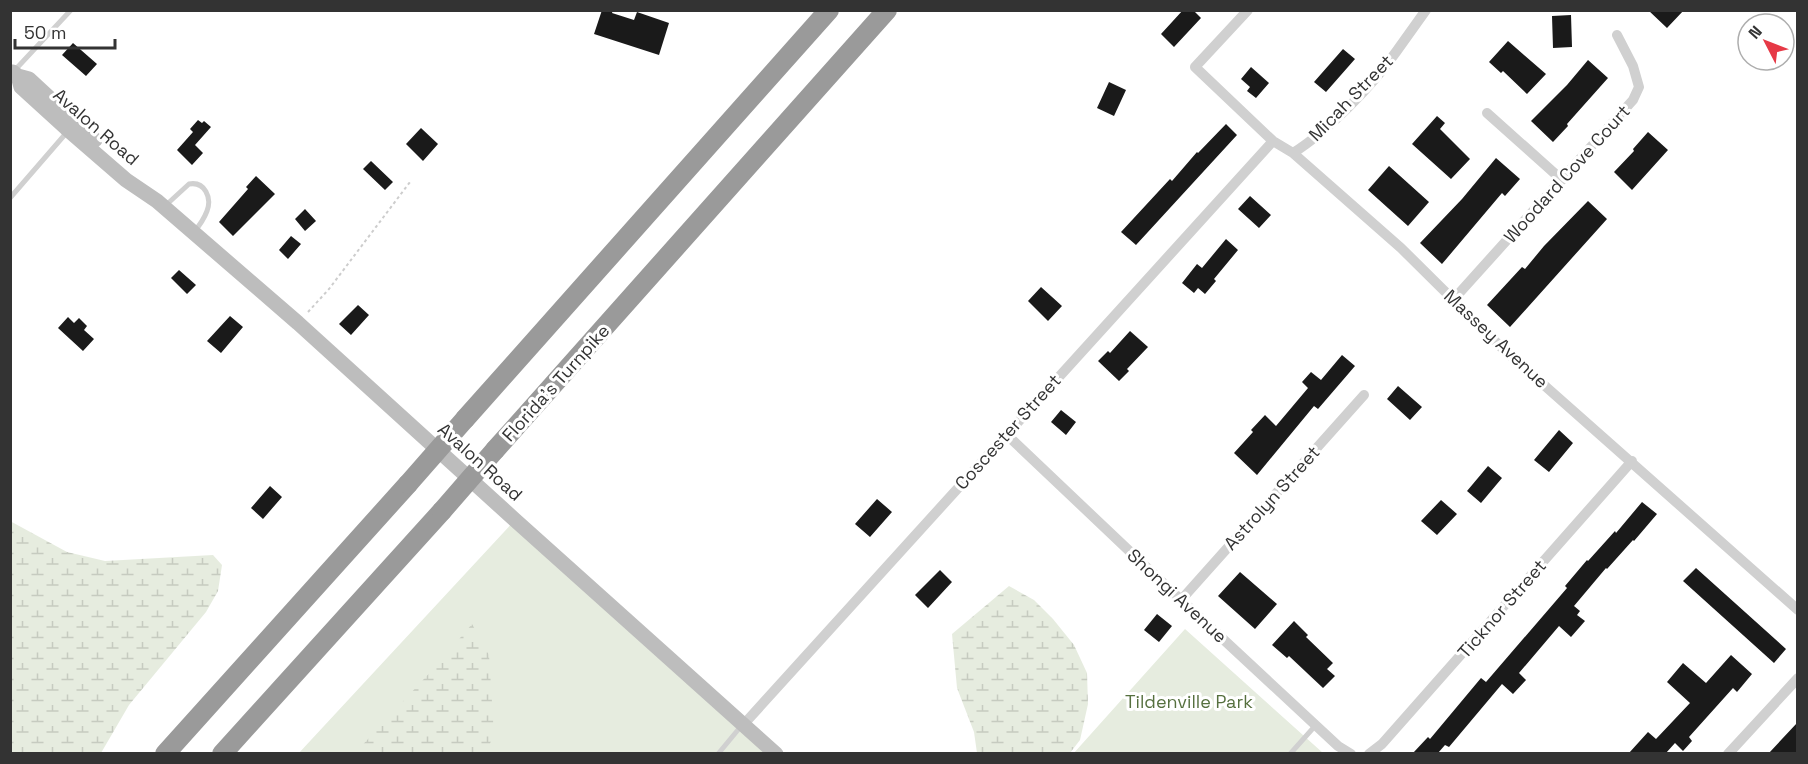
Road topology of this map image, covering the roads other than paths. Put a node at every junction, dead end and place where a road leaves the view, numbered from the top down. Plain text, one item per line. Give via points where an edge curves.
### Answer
1 (71, 10) edge
2 (829, 10) edge
3 (887, 10) edge
4 (1248, 10) edge
5 (1426, 10) edge
6 (1617, 35) dead end
7 (14, 73) edge
8 (1487, 113) dead end
9 (69, 130) junction
10 (1273, 141) junction
11 (1293, 153) junction
12 (1562, 180) junction
13 (10, 198) edge
14 (160, 204) junction
15 (194, 233) junction
16 (1453, 300) junction
17 (1364, 395) dead end
18 (1006, 434) junction
19 (1632, 461) junction
20 (1181, 600) junction
21 (1797, 610) edge
22 (1797, 678) edge
23 (744, 724) junction
24 (1316, 725) junction
25 (165, 753) edge
26 (222, 753) edge
27 (718, 753) edge
28 (776, 753) edge
29 (1290, 753) edge
30 (1351, 753) edge
31 (1370, 753) edge
32 (1728, 753) edge

1 - 7 lane
2 - 25 highway, bridge
3 - 26 highway, Florida's Turnpike, bridge
4 - 10 street, Massey Avenue via 1195,67
5 - 11 street, Micah Street via 1371,83 1326,128
6 - 12 street, Woodard Cove Court via 1634,66 1639,87 1633,100
7 - 9 main road, Avalon Road via 21,87
7 - 14 main road, Avalon Road via 29,79
8 - 12 street
9 - 13 lane
9 - 14 main road, Avalon Road
10 - 11 street, Massey Avenue
10 - 18 street, Coscester Street
11 - 16 street, Massey Avenue via 1401,248
12 - 16 street, Woodard Cove Court
14 - 15 main road, Avalon Road
14 - 15 lane via 189,184 205,188 209,203
15 - 23 main road, Avalon Road
16 - 19 street, Massey Avenue
17 - 20 street, Astrolyn Street
18 - 20 street, Shongi Avenue
18 - 23 street, Coscester Street
19 - 21 street, Massey Avenue
19 - 31 street, Ticknor Street
20 - 24 street, Shongi Avenue
22 - 32 street
23 - 27 lane
23 - 28 main road, Avalon Road
24 - 29 lane
24 - 30 street, Shongi Avenue

